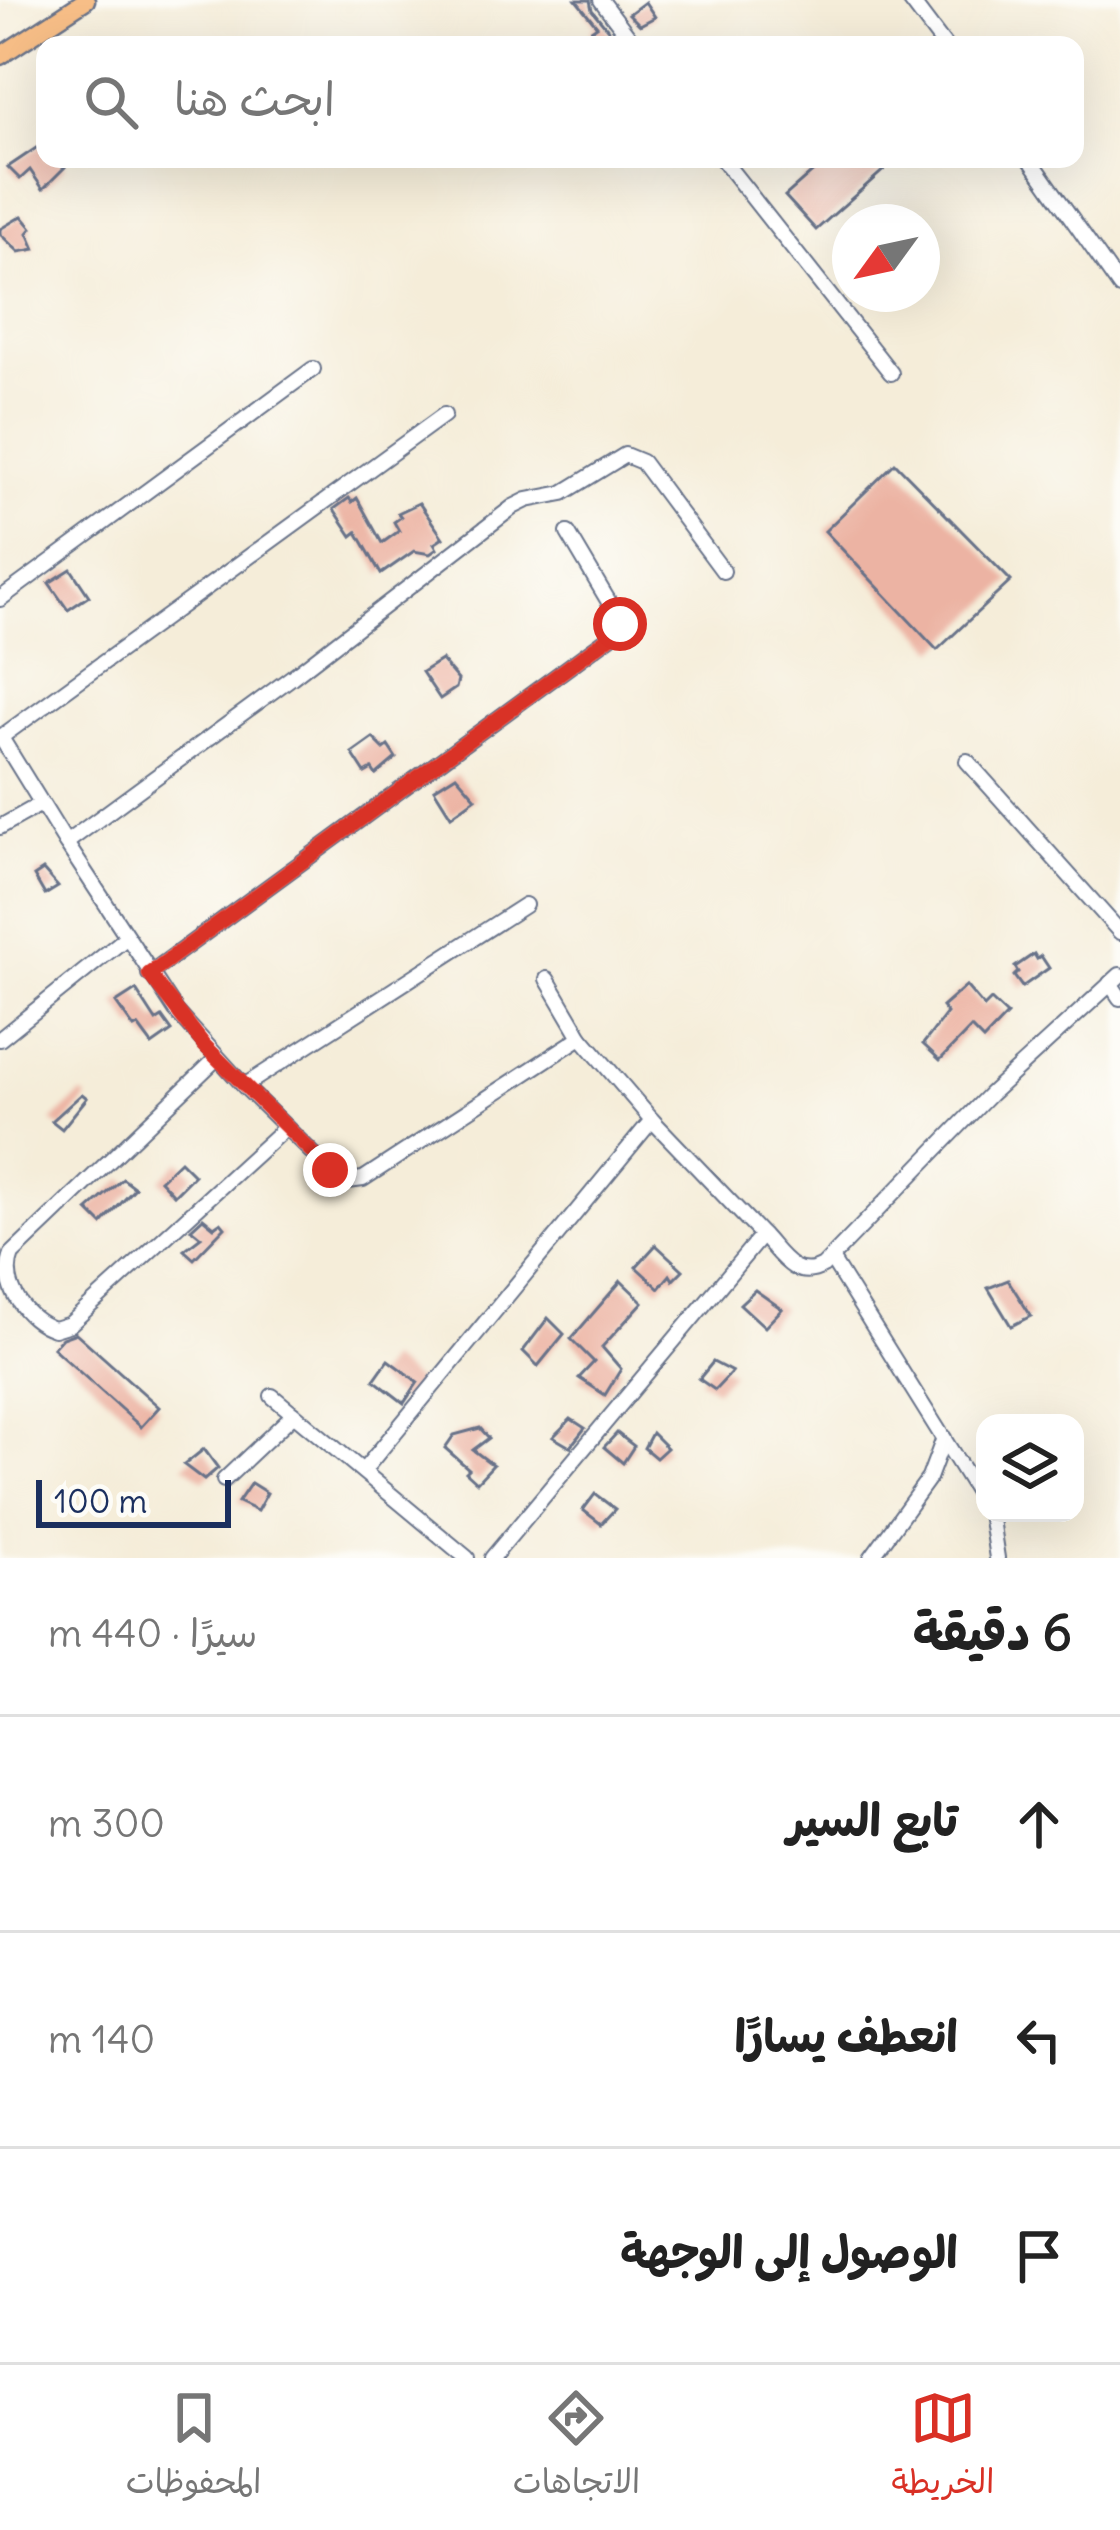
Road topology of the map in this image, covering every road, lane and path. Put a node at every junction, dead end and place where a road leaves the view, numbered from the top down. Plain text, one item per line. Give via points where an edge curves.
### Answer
1 (86, 0) edge
2 (601, 0) edge
3 (910, 0) edge
4 (628, 36) edge
5 (937, 36) edge
6 (0, 56) edge
7 (729, 168) edge
8 (1037, 168) edge
9 (1118, 278) edge
10 (313, 369) dead end
11 (891, 373) dead end
12 (444, 415) dead end
13 (568, 532) dead end
14 (723, 571) dead end
15 (0, 599) edge
16 (0, 736) edge
17 (967, 761) dead end
18 (40, 804) junction
19 (0, 827) edge
20 (66, 843) junction
21 (525, 905) dead end
22 (1120, 932) edge
23 (128, 937) junction
24 (149, 974) junction
25 (1115, 979) edge
26 (547, 980) dead end
27 (1120, 998) edge
28 (581, 1037) junction
29 (0, 1039) edge
30 (218, 1058) junction
31 (244, 1086) junction
32 (652, 1120) junction
33 (286, 1126) junction
34 (762, 1235) junction
35 (832, 1259) junction
36 (272, 1396) dead end
37 (294, 1414) junction
38 (944, 1438) junction
39 (363, 1471) junction
40 (224, 1480) dead end
41 (976, 1491) edge
42 (990, 1522) edge
43 (467, 1558) edge
44 (492, 1558) edge
45 (871, 1558) edge
46 (997, 1558) edge

1 - 6 main road
2 - 4 street
3 - 5 street
7 - 11 street
8 - 9 street
10 - 15 street
12 - 16 street
13 - 24 street via 619,619 615,633
14 - 20 street via 642,462 616,458 572,489 513,507
16 - 18 street
17 - 22 street
18 - 19 street
18 - 20 street
20 - 23 street
21 - 31 street
23 - 24 street
23 - 29 street
24 - 30 street
25 - 27 street
25 - 35 street
26 - 28 street
28 - 32 street
28 - 33 street via 363,1179 338,1178
30 - 31 street
30 - 33 street via 12,1254 10,1284 35,1320 47,1328 70,1324
31 - 33 street
32 - 34 street
32 - 39 street
34 - 35 street via 802,1273
34 - 44 street
35 - 38 street
36 - 37 street
37 - 39 street
37 - 40 street
38 - 41 street
38 - 45 street via 929,1478
39 - 43 street
42 - 46 street

